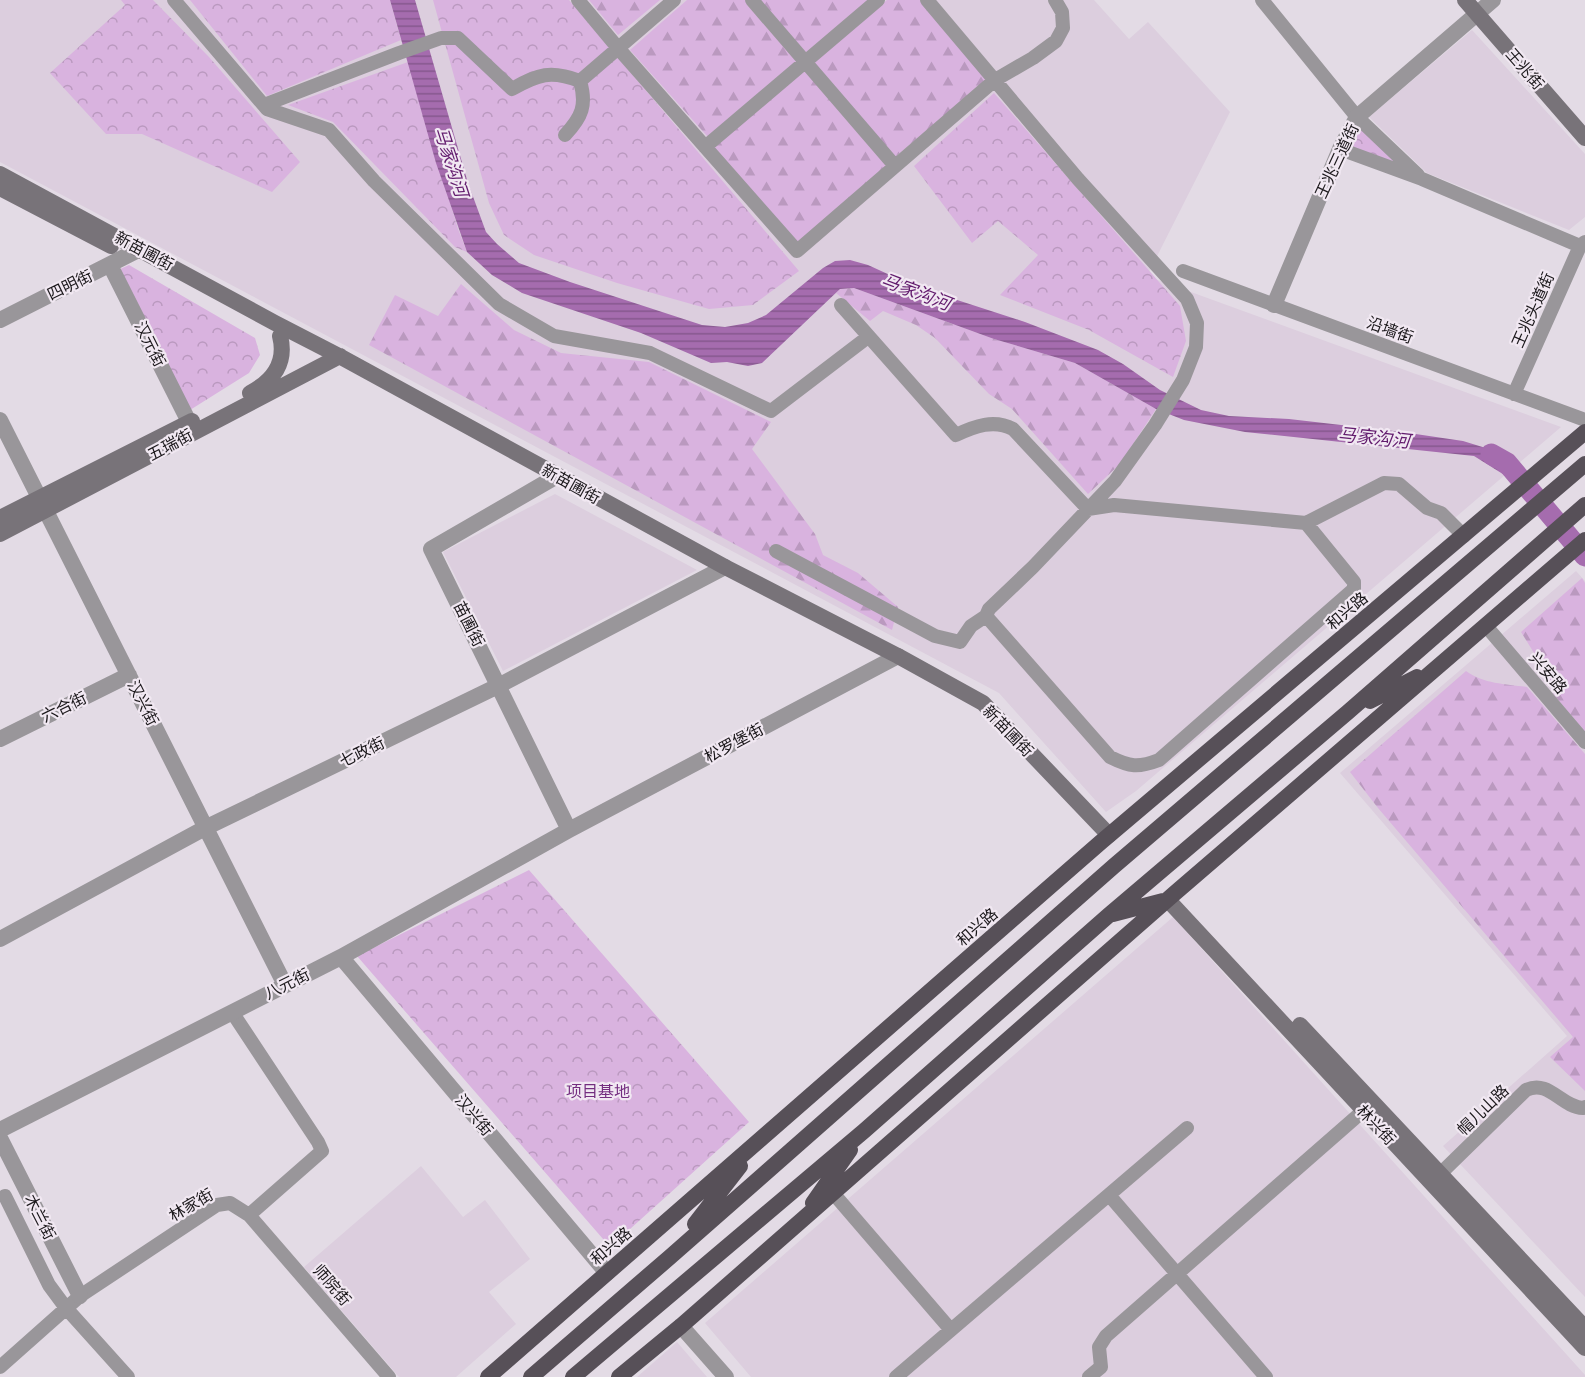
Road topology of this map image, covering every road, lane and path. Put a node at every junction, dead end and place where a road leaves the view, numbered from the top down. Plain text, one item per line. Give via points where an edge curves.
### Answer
1 (578, 0) edge
2 (674, 0) edge
3 (753, 0) edge
4 (878, 0) edge
5 (927, 0) edge
6 (1055, 0) edge
7 (1262, 0) edge
8 (1465, 0) edge
9 (1493, 0) edge
10 (179, 2) edge
11 (1477, 14) junction
12 (618, 48) junction
13 (806, 62) junction
14 (995, 80) junction
15 (580, 81) junction
16 (264, 105) junction
17 (1358, 117) junction
18 (565, 135) dead end
19 (1585, 138) edge
20 (705, 147) junction
21 (1340, 149) junction
22 (895, 166) junction
23 (0, 174) edge
24 (1422, 179) junction
25 (0, 188) edge
26 (1582, 244) edge
27 (134, 252) junction
28 (110, 265) junction
29 (1183, 271) dead end
30 (841, 305) dead end
31 (1274, 305) junction
32 (0, 320) edge
33 (280, 336) junction
34 (868, 337) junction
35 (334, 359) junction
36 (1515, 394) junction
37 (0, 420) edge
38 (1585, 420) edge
39 (189, 422) junction
40 (1585, 432) edge
41 (1585, 464) edge
42 (554, 478) junction
43 (42, 504) junction
44 (1585, 506) edge
45 (1088, 509) junction
46 (0, 518) edge
47 (1306, 523) junction
48 (0, 534) edge
49 (1464, 536) junction
50 (1585, 540) edge
51 (776, 551) dead end
52 (722, 569) junction
53 (986, 616) junction
54 (1486, 626) junction
55 (894, 659) junction
56 (1441, 665) junction
57 (129, 675) junction
58 (500, 685) junction
59 (1348, 712) junction
60 (0, 739) edge
61 (1585, 742) edge
62 (205, 828) junction
63 (569, 830) junction
64 (1105, 839) junction
65 (1171, 896) junction
66 (1109, 915) junction
67 (0, 939) edge
68 (340, 957) junction
69 (285, 985) junction
70 (232, 1012) junction
71 (1585, 1107) edge
72 (1363, 1111) junction
73 (1187, 1128) dead end
74 (0, 1130) edge
75 (864, 1131) junction
76 (765, 1135) junction
77 (0, 1138) edge
78 (1440, 1174) junction
79 (24, 1186) junction
80 (833, 1193) junction
81 (1109, 1195) junction
82 (2, 1197) edge
83 (249, 1215) junction
84 (799, 1223) junction
85 (670, 1257) junction
86 (607, 1273) junction
87 (1177, 1274) junction
88 (80, 1296) junction
89 (66, 1308) junction
90 (681, 1326) junction
91 (1585, 1328) edge
92 (951, 1330) junction
93 (1585, 1348) edge
94 (0, 1367) edge
95 (624, 1372) edge
96 (128, 1377) edge
97 (389, 1377) edge
98 (488, 1377) edge
99 (531, 1377) edge
100 (573, 1377) edge
101 (611, 1377) edge
102 (726, 1377) edge
103 (896, 1377) edge
104 (1089, 1377) edge
105 (1266, 1377) edge

1 - 12 street
2 - 12 street
3 - 13 street
4 - 13 street
5 - 14 street
6 - 14 street via 1062,12 1063,28 1056,42
7 - 17 street
8 - 11 main road, 王兆街
9 - 11 street, 王兆三道街
10 - 16 street
11 - 17 street, 王兆三道街
11 - 19 main road, 王兆街
12 - 15 street
12 - 20 street
13 - 20 street
13 - 22 street
14 - 22 street
14 - 45 street via 1187,299 1197,323 1196,347 1183,380 1115,481
15 - 16 street via 553,74 512,89 458,38 441,38
15 - 18 street via 584,110
16 - 34 street via 329,130 374,181 499,304 554,336 650,353 771,411
17 - 21 street, 王兆三道街
17 - 24 street
20 - 22 street via 797,250
21 - 24 street
21 - 31 street, 王兆三道街
23 - 27 main road, 新苗圃街
24 - 26 street
25 - 27 main road, 新苗圃街
26 - 36 street, 王兆头道街
27 - 28 street, 四明街
27 - 33 main road, 新苗圃街
27 - 35 main road, 新苗圃街 via 275,323
28 - 32 street, 四明街
28 - 39 street, 汉元街
29 - 31 street, 沿墙街
30 - 34 street
31 - 36 street, 沿墙街
33 - 35 main road, 新苗圃街
33 - 39 main road, 五瑞街 via 282,358 274,376 260,387
34 - 45 street via 956,435 990,424 1013,429
35 - 42 main road, 新苗圃街
35 - 43 main road, 五瑞街
36 - 38 street, 沿墙街
37 - 43 street, 汉兴街
39 - 43 main road, 五瑞街
40 - 49 highway, 和兴路
41 - 85 highway via 1114,866
42 - 52 main road, 新苗圃街
42 - 58 street, 苗圃街 via 431,549
43 - 46 main road, 五瑞街
43 - 48 main road, 五瑞街
43 - 57 street, 汉兴街
44 - 59 highway
45 - 47 street via 1114,505
45 - 53 street
47 - 49 street via 1384,483 1399,484 1427,508 1441,513
47 - 53 street via 1354,582 1354,589 1159,760 1144,766 1126,765 1110,757
49 - 64 highway, 和兴路
50 - 54 highway
51 - 53 street via 935,636 960,642 971,626
52 - 55 main road, 新苗圃街
52 - 58 street, 七政街
54 - 56 highway
54 - 61 street, 兴安路
55 - 63 street, 松罗堡街
55 - 64 main road, 新苗圃街 via 983,703
56 - 59 highway
56 - 65 highway
57 - 60 street, 六合街
57 - 62 street, 汉兴街
58 - 62 street, 七政街
58 - 63 street, 苗圃街
59 - 66 highway
62 - 67 street, 七政街
62 - 69 street, 汉兴街
63 - 68 street, 八元街
64 - 76 highway, 和兴路
65 - 66 highway
65 - 72 main road, 林兴街
65 - 78 main road, 林兴街
65 - 80 highway
66 - 75 highway
68 - 69 street, 八元街
68 - 86 street, 汉兴街
69 - 70 street, 八元街
70 - 74 street, 八元街
70 - 83 street via 322,1151
71 - 78 street, 帽儿山路 via 1575,1108 1545,1088 1534,1086
72 - 87 street
72 - 93 main road, 林兴街
73 - 81 street
75 - 84 highway
75 - 100 highway
76 - 85 highway
76 - 86 highway, 和兴路
77 - 79 street, 木兰街
78 - 91 main road, 林兴街
79 - 82 street
79 - 88 street, 木兰街
80 - 84 highway
80 - 92 street
81 - 87 street
81 - 92 street
82 - 89 street via 49,1285
83 - 88 street, 林家街 via 230,1203 217,1205
83 - 97 street, 师院街
84 - 90 highway
85 - 99 highway
86 - 98 highway, 和兴路
87 - 104 street via 1106,1336 1099,1347 1101,1366
87 - 105 street
88 - 89 street, 林家街
89 - 94 street, 林家街
89 - 96 street
90 - 95 highway
90 - 102 street
92 - 103 street
95 - 101 highway

